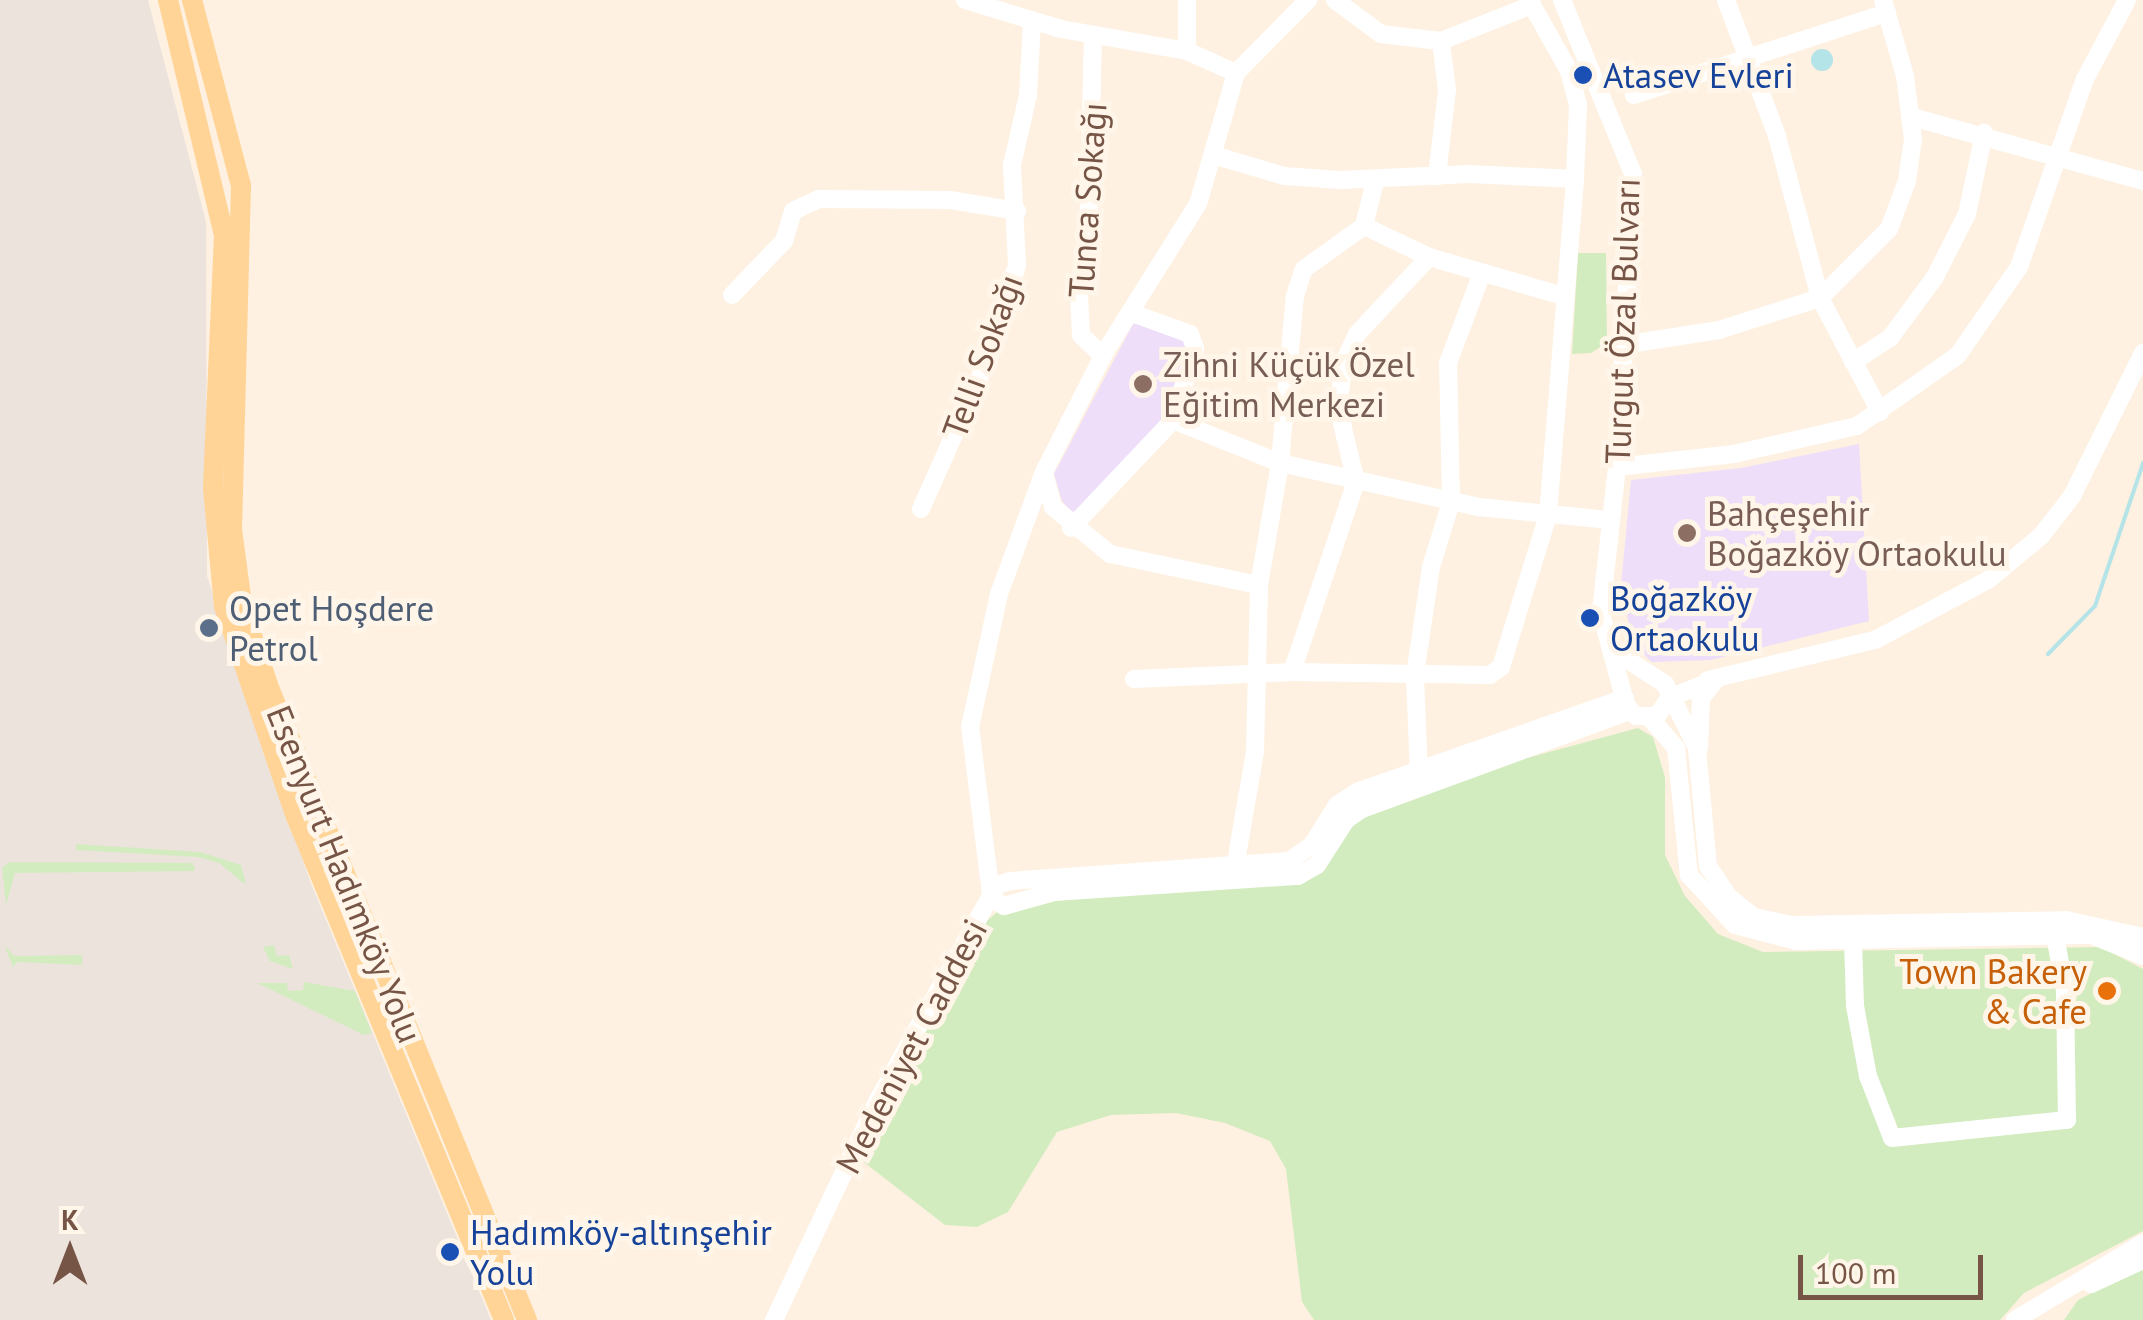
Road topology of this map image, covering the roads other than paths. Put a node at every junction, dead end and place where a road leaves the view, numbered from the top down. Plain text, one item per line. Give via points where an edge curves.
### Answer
1 (168, 0) edge
2 (192, 0) edge
3 (965, 0) edge
4 (1188, 0) edge
5 (1308, 0) edge
6 (1335, 0) edge
7 (1562, 0) edge
8 (1726, 0) edge
9 (2127, 0) edge
10 (1530, 2) edge
11 (1885, 7) edge
12 (1032, 20) junction
13 (1092, 34) junction
14 (1441, 41) junction
15 (1186, 50) junction
16 (1750, 62) junction
17 (1236, 73) junction
18 (1634, 95) dead end
19 (1912, 116) junction
20 (1984, 133) junction
21 (2056, 154) junction
22 (1216, 156) junction
23 (1437, 176) junction
24 (1574, 180) junction
25 (1375, 181) junction
26 (2143, 181) edge
27 (1016, 210) junction
28 (1364, 226) junction
29 (1429, 257) junction
30 (1482, 273) junction
31 (732, 295) dead end
32 (1563, 296) junction
33 (1820, 298) junction
34 (1132, 313) junction
35 (1623, 345) junction
36 (2143, 353) edge
37 (1103, 356) junction
38 (1853, 362) junction
39 (1880, 412) junction
40 (1173, 420) junction
41 (1280, 463) junction
42 (1617, 466) junction
43 (1044, 472) junction
44 (1356, 482) junction
45 (1452, 502) junction
46 (922, 509) dead end
47 (1548, 514) junction
48 (1610, 520) junction
49 (1071, 528) junction
50 (1258, 586) junction
51 (1614, 651) junction
52 (1292, 672) junction
53 (1255, 673) junction
54 (1647, 674) junction
55 (1415, 675) junction
56 (1134, 680) dead end
57 (1717, 680) junction
58 (259, 688) junction
59 (1667, 692) junction
60 (1627, 700) junction
61 (1650, 718) junction
62 (1698, 755) junction
63 (1418, 767) junction
64 (1419, 786) junction
65 (1233, 876) junction
66 (991, 895) junction
67 (2055, 934) junction
68 (2143, 937) edge
69 (1853, 939) junction
70 (2143, 956) edge
71 (2143, 1243) edge
72 (2143, 1260) edge
73 (2039, 1314) edge
74 (504, 1320) edge
75 (528, 1320) edge
76 (774, 1320) edge
77 (2015, 1320) edge

1 - 58 main road, Esenyurt Hadımköy Yolu via 224,235 213,541 224,606
2 - 58 main road, Esenyurt Hadımköy Yolu via 240,172 233,542
3 - 12 street
4 - 15 street
5 - 17 street
6 - 14 street via 1380,34
7 - 35 street, Turgut Özal Bulvarı via 1633,174
8 - 16 street
9 - 21 street via 2085,79
10 - 14 street
10 - 24 street via 1569,71 1578,104
11 - 16 street
11 - 19 street
12 - 13 street
12 - 27 street, Telli Sokağı via 1028,95 1012,165
13 - 15 street
13 - 37 street, Tunca Sokağı via 1080,335
14 - 23 street via 1446,90
15 - 17 street
16 - 18 street
16 - 33 street
17 - 22 street, Medeniyet Caddesi
19 - 20 street
19 - 33 street via 1907,181 1889,229
20 - 21 street
20 - 38 street via 1966,214 1935,278 1890,338
21 - 26 street
21 - 39 street via 2009,282 1958,354
22 - 25 street via 1284,176
22 - 34 street, Medeniyet Caddesi via 1198,204
23 - 24 street via 1552,174
23 - 25 street
24 - 32 street
25 - 28 street
27 - 31 street via 950,200 819,198 793,211 784,241
27 - 46 street, Telli Sokağı via 1017,265 992,347
28 - 29 street
28 - 41 street via 1304,269 1295,296
29 - 30 street
29 - 44 street via 1357,334 1344,362 1338,408
30 - 32 street
30 - 45 street via 1448,362
32 - 47 street
33 - 35 street via 1719,330
33 - 38 street
34 - 37 street, Medeniyet Caddesi
34 - 40 street via 1190,334 1195,348
35 - 42 street, Turgut Özal Bulvarı
36 - 57 street via 2072,496 2040,536 1988,580 1875,640
37 - 43 street, Medeniyet Caddesi
38 - 39 street
39 - 42 street via 1857,426 1734,454
40 - 41 street
40 - 49 street
41 - 44 street
41 - 50 street
42 - 48 street, Turgut Özal Bulvarı
43 - 49 street via 1053,507
43 - 66 street, Medeniyet Caddesi via 999,594 970,726
44 - 45 street
44 - 52 street
45 - 47 street
45 - 55 street via 1431,567
47 - 48 street
47 - 55 street via 1501,667 1490,675
48 - 51 street, Turgut Özal Bulvarı via 1601,613
49 - 50 street via 1110,554
50 - 53 street
51 - 54 street
51 - 60 street, Turgut Özal Bulvarı
52 - 53 street
52 - 55 street
53 - 56 street
53 - 65 street via 1255,752
54 - 59 street
54 - 60 street
55 - 63 street
57 - 59 street
57 - 62 street via 1702,698
58 - 74 main road, Esenyurt Hadımköy Yolu
58 - 75 main road, Esenyurt Hadımköy Yolu
59 - 61 street
59 - 62 street
60 - 61 street
60 - 63 street
60 - 64 street
61 - 69 street via 1676,748 1684,860 1708,903 1736,926 1769,938
62 - 68 street via 1708,866 1729,898 1754,918 1792,925 2066,920
63 - 64 street
63 - 65 street via 1347,798 1312,845 1289,861
64 - 65 street via 1346,820 1311,870
65 - 66 street via 1011,881
66 - 76 street, Medeniyet Caddesi via 878,1100
67 - 69 street
67 - 69 street via 2065,991 2067,1120 1892,1138 1868,1076 1854,1006
67 - 70 street via 2101,936
71 - 73 street
72 - 73 street
73 - 77 street

